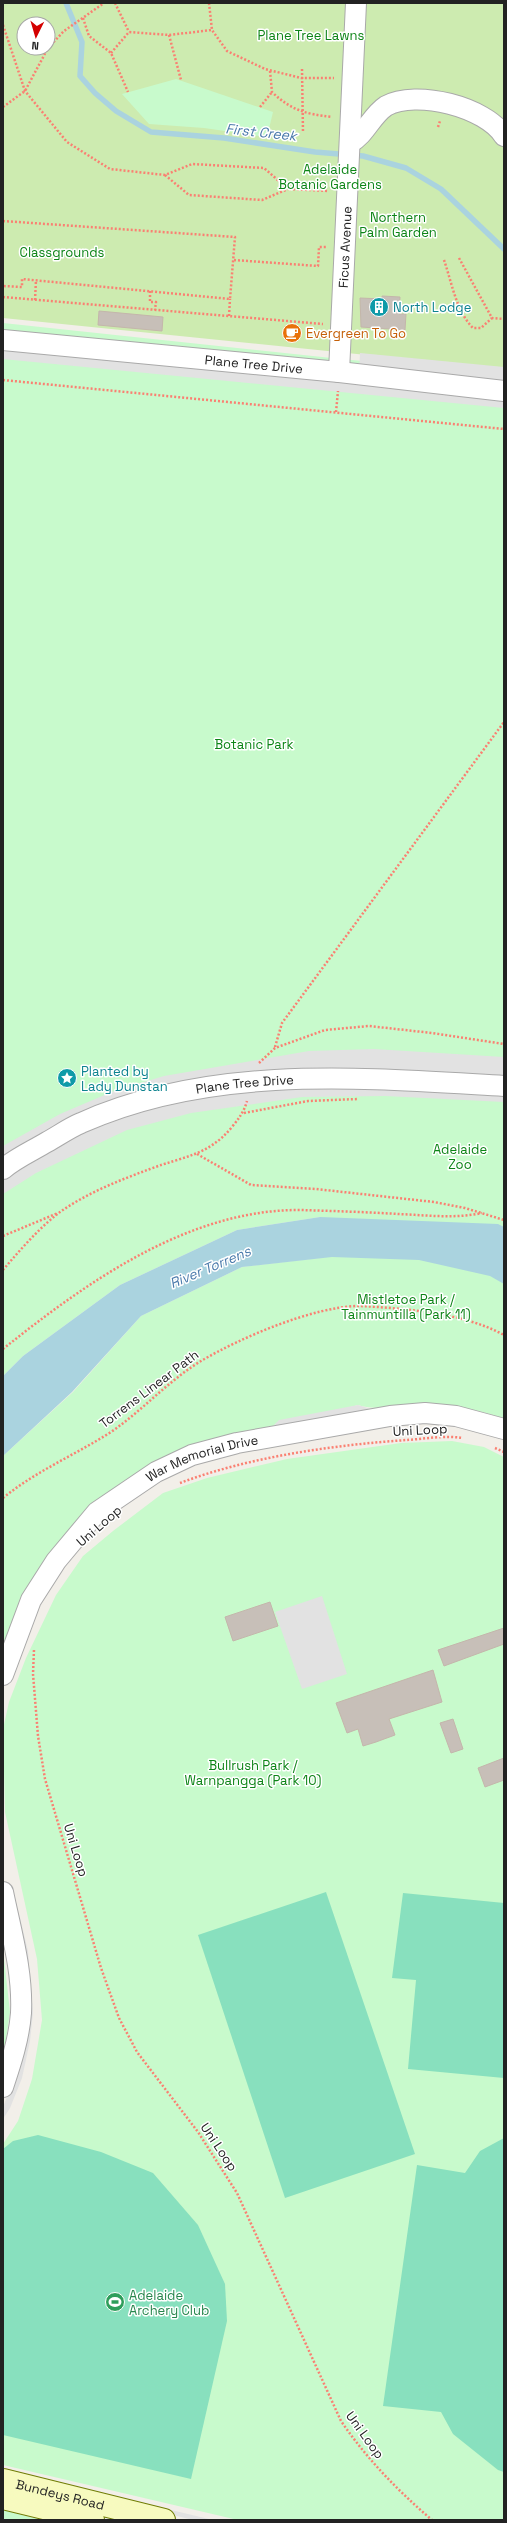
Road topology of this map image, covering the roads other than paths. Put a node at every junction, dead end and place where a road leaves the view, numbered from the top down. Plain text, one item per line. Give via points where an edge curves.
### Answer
1 (356, 3) edge
2 (504, 135) edge
3 (349, 151) junction
4 (3, 340) edge
5 (340, 372) junction
6 (504, 392) edge
7 (504, 1086) edge
8 (3, 1169) edge
9 (504, 1429) edge
10 (3, 1675) edge
11 (3, 1892) edge
12 (3, 2087) edge
13 (3, 2480) edge
14 (3, 2498) edge
15 (93, 2520) edge
16 (164, 2520) edge

1 - 3 street, Ficus Avenue
2 - 3 street via 491,122 470,110 436,102 406,100 393,103 380,111
3 - 5 street, Ficus Avenue
4 - 5 street, Plane Tree Drive
5 - 6 street, Plane Tree Drive
7 - 8 street, Plane Tree Drive via 379,1079 249,1082 143,1101 122,1108 81,1123
9 - 10 street, War Memorial Drive via 456,1416 424,1413 390,1416 237,1443 192,1455 156,1472 97,1512 56,1560 31,1600
11 - 12 street via 20,1984 21,2013 17,2043
13 - 16 street, Bundeys Road
14 - 15 street, Bundeys Road

